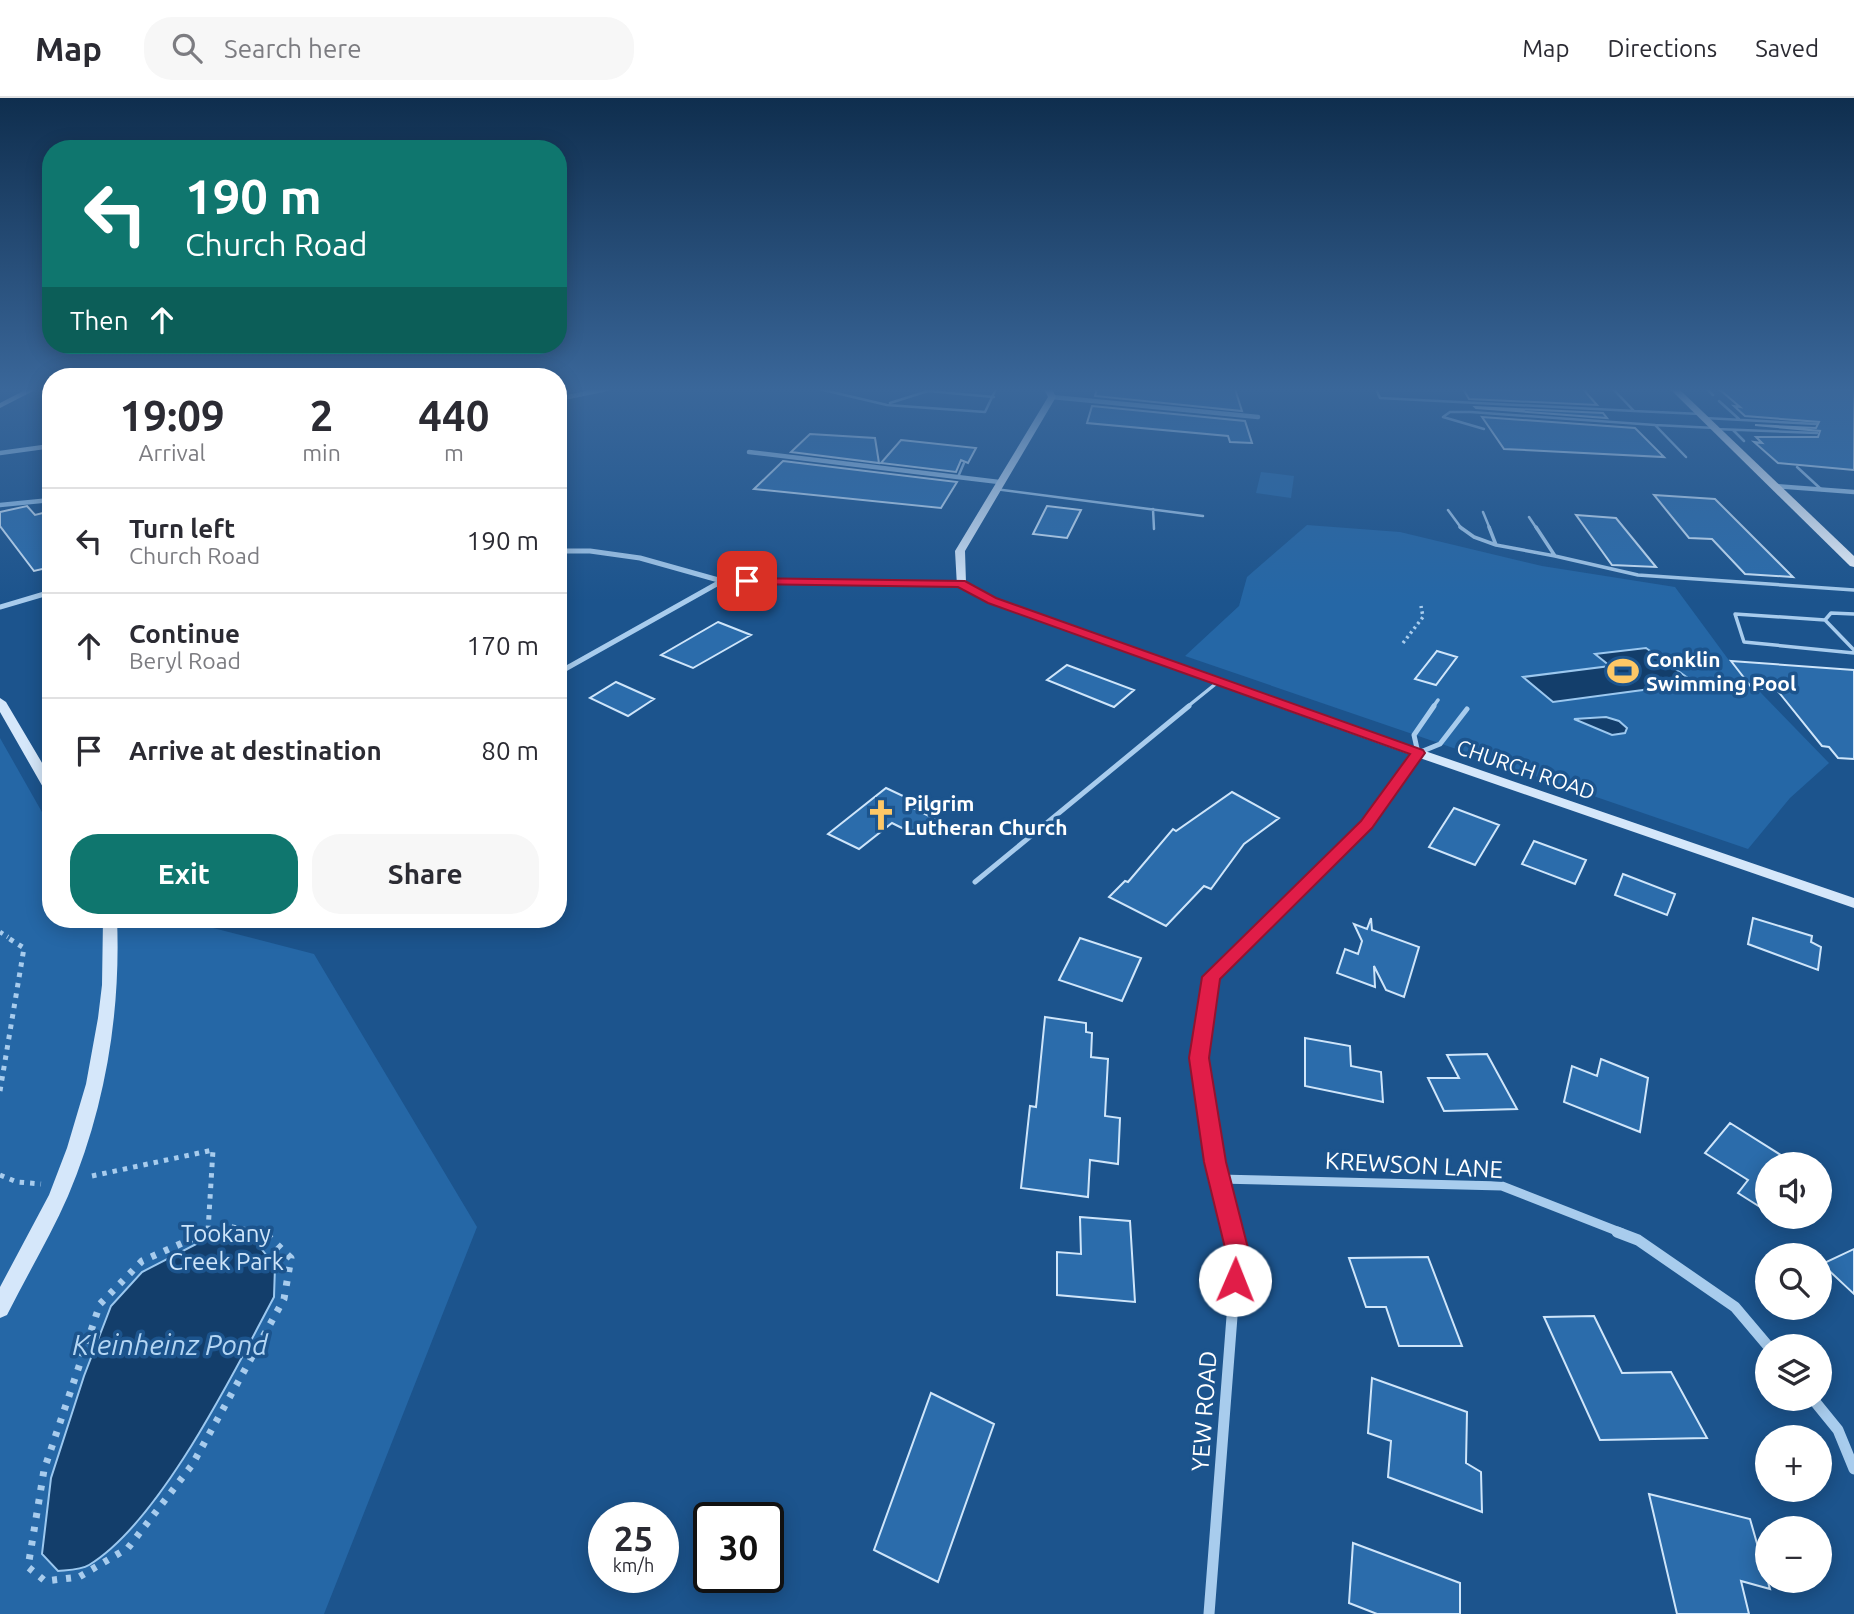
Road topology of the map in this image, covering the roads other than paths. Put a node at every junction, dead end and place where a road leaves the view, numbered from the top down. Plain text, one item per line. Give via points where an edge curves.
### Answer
1 (814, 460) edge
2 (1012, 460) edge
3 (1748, 460) edge
4 (964, 463) dead end
5 (1797, 467) dead end
6 (958, 477) junction
7 (997, 486) junction
8 (1776, 486) junction
9 (1822, 490) junction
10 (1854, 492) edge
11 (1153, 509) junction
12 (1448, 510) dead end
13 (1483, 512) dead end
14 (1203, 516) dead end
15 (1529, 517) dead end
16 (1154, 530) dead end
17 (1496, 545) junction
18 (567, 551) edge
19 (1555, 556) junction
20 (1852, 559) edge
21 (722, 581) junction
22 (961, 584) junction
23 (1854, 590) edge
24 (42, 595) edge
25 (0, 607) edge
26 (1854, 614) edge
27 (1825, 620) junction
28 (1854, 651) edge
29 (567, 668) edge
30 (1220, 680) junction
31 (1438, 700) dead end
32 (0, 702) edge
33 (1467, 709) dead end
34 (1418, 753) junction
35 (42, 774) edge
36 (975, 882) dead end
37 (1854, 903) edge
38 (111, 928) edge
39 (1219, 1179) junction
40 (0, 1308) edge
41 (1758, 1334) edge
42 (1823, 1411) edge
43 (1854, 1469) edge
44 (1209, 1614) edge

1 - 6 street
2 - 7 street
3 - 8 main road
4 - 6 lane
5 - 9 lane
6 - 7 street
7 - 11 lane
7 - 22 street via 960,551
8 - 9 street
8 - 20 main road
9 - 10 street
11 - 14 lane
11 - 16 lane
12 - 17 lane via 1456,526 1471,537
13 - 17 lane
15 - 19 lane
17 - 19 lane
18 - 21 street via 640,558
19 - 23 lane via 1638,575
21 - 22 street
21 - 29 street
22 - 30 street, CHURCH ROAD via 992,601
24 - 25 street
26 - 27 lane via 1831,612
27 - 28 lane
27 - 28 lane via 1735,614 1744,642
30 - 34 street, CHURCH ROAD
30 - 36 lane
31 - 34 lane via 1414,735
32 - 35 street
33 - 34 lane via 1440,744
34 - 37 street, CHURCH ROAD
34 - 39 street, YEW ROAD via 1367,825 1211,977 1199,1058
38 - 40 street via 113,950 93,1095 64,1181
39 - 41 street, KREWSON LANE via 1502,1186 1637,1240 1735,1307
39 - 44 street, YEW ROAD via 1237,1252
42 - 43 street via 1838,1430

